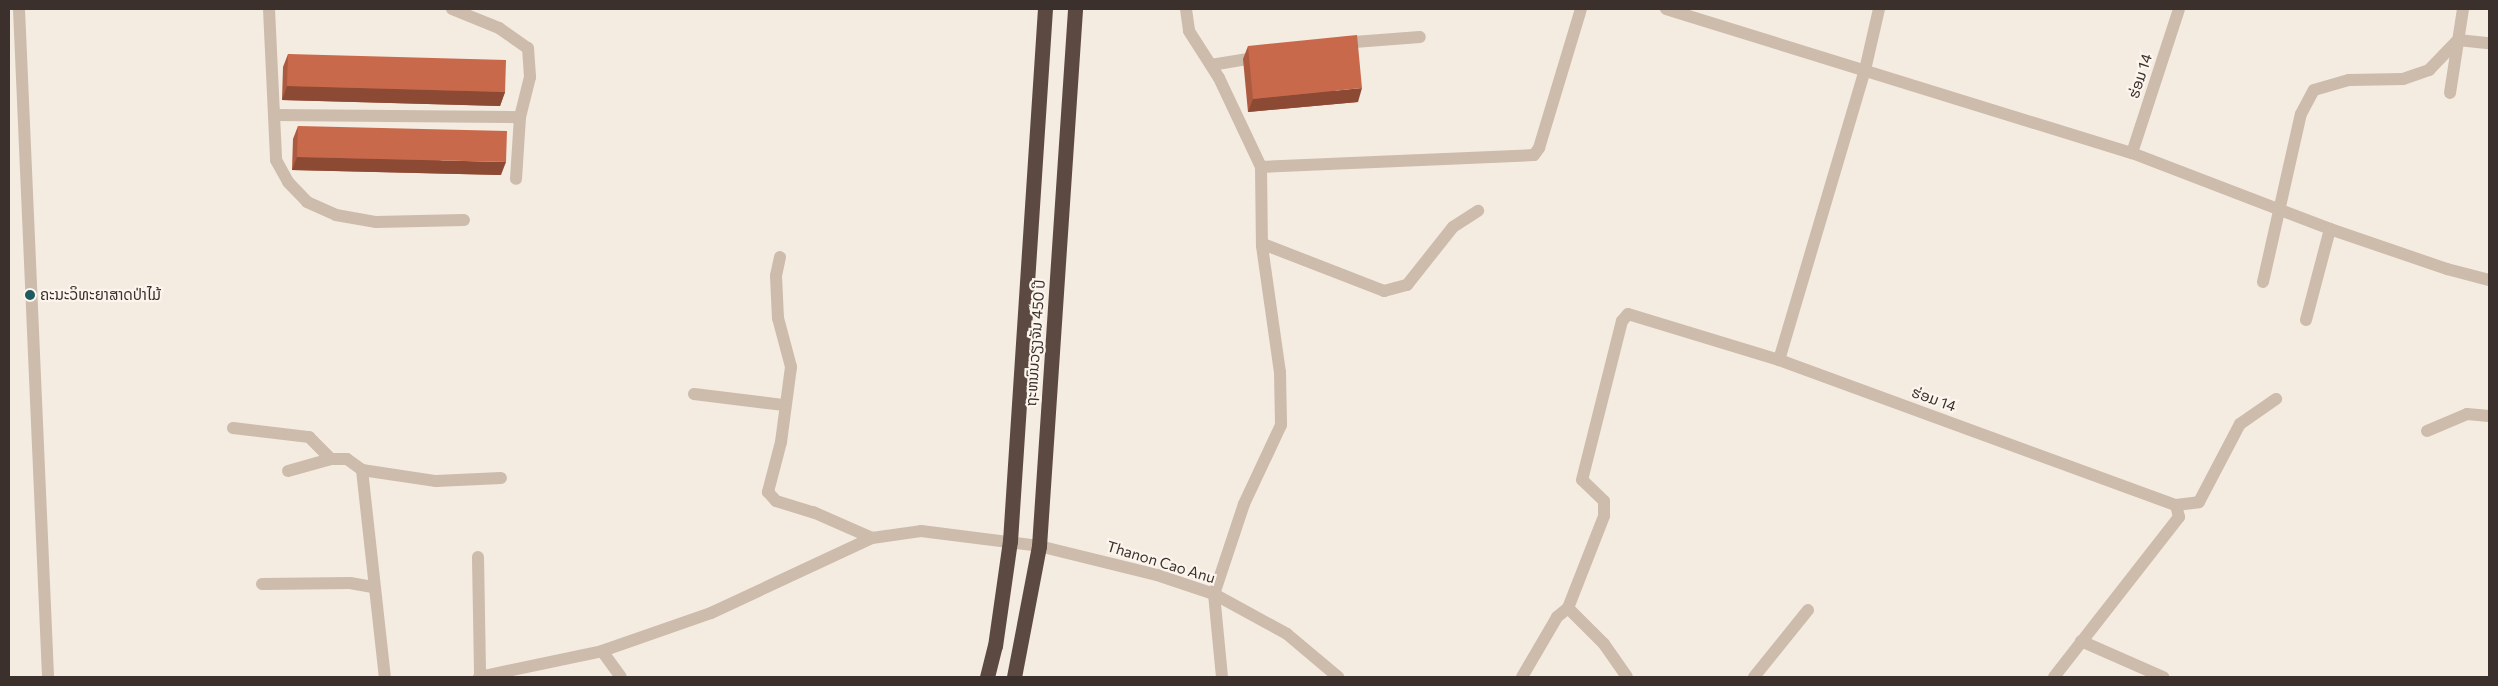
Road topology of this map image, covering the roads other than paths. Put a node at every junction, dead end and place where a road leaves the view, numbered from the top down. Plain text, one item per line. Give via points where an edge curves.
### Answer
1 (19, 9) edge
2 (269, 9) edge
3 (452, 9) edge
4 (1045, 9) edge
5 (1075, 9) edge
6 (1186, 9) edge
7 (1582, 9) edge
8 (1666, 9) edge
9 (1879, 9) edge
10 (2179, 9) edge
11 (2463, 9) edge
12 (1420, 37) dead end
13 (2458, 40) junction
14 (2489, 43) edge
15 (1324, 46) edge
16 (1277, 54) edge
17 (1211, 65) junction
18 (1866, 70) junction
19 (2450, 93) dead end
20 (274, 115) junction
21 (520, 116) junction
22 (2132, 154) junction
23 (1261, 167) junction
24 (516, 179) dead end
25 (2279, 210) junction
26 (1478, 211) dead end
27 (464, 220) dead end
28 (2330, 229) junction
29 (1263, 244) junction
30 (780, 257) dead end
31 (2489, 280) edge
32 (2263, 282) dead end
33 (2306, 320) dead end
34 (1780, 360) junction
35 (694, 394) dead end
36 (2276, 399) dead end
37 (784, 405) junction
38 (2489, 416) edge
39 (233, 428) dead end
40 (2427, 431) dead end
41 (331, 458) junction
42 (362, 470) junction
43 (288, 471) dead end
44 (501, 478) dead end
45 (2176, 505) junction
46 (872, 538) junction
47 (1010, 541) junction
48 (1040, 546) junction
49 (478, 557) dead end
50 (262, 584) dead end
51 (373, 587) junction
52 (1214, 594) junction
53 (1568, 608) junction
54 (1808, 610) dead end
55 (2081, 641) junction
56 (602, 651) junction
57 (506, 674) edge
58 (48, 677) edge
59 (385, 677) edge
60 (479, 677) edge
61 (622, 677) edge
62 (987, 677) edge
63 (1014, 677) edge
64 (1222, 677) edge
65 (1338, 677) edge
66 (1522, 677) edge
67 (1627, 677) edge
68 (1754, 677) edge
69 (2054, 677) edge
70 (2163, 677) edge

1 - 58 street
2 - 20 street
3 - 21 street via 499,28 528,48 530,76
4 - 47 highway, ຖະຫນົນວຽງຈັນ 450 ປີ
5 - 48 highway, ຖະຫນົນວຽງຈັນ 450 ປີ
6 - 17 street via 1189,31
7 - 23 street via 1539,148 1534,155
8 - 18 street
9 - 18 street
10 - 22 street, ຮ່ອມ 14
11 - 13 street
12 - 15 street
13 - 14 street
13 - 19 street
13 - 25 street via 2429,70 2403,79 2349,80 2314,90 2302,114
16 - 17 street
17 - 23 street
18 - 22 street
18 - 34 street
20 - 21 street
20 - 27 street via 276,160 288,182 306,202 336,215 376,222
21 - 24 street
22 - 25 street
23 - 29 street
25 - 28 street
25 - 32 street
26 - 29 street via 1453,227 1407,285 1384,291
28 - 31 street
28 - 33 street
29 - 52 street via 1280,372 1281,425 1244,504
30 - 37 street via 776,276 778,318 791,368
34 - 45 street, ຮ່ອມ 14
34 - 53 street, ຮ່ອມ 14 via 1628,314 1622,321 1582,480 1604,501 1604,516
35 - 37 street
36 - 45 street via 2240,424 2199,502
37 - 46 street via 781,442 768,492 776,501 813,512
38 - 40 street via 2467,414
39 - 41 street via 309,437
41 - 42 street via 347,459
41 - 43 street
42 - 44 street via 436,481
42 - 51 street
45 - 55 street via 2179,517
46 - 47 street, Thanon Cao Anu via 920,531
46 - 56 street, Thanon Cao Anu via 711,613
47 - 48 street, Thanon Cao Anu
47 - 62 highway, ຖະຫນົນວຽງຈັນ 450 ປີ via 995,646
48 - 52 street, Thanon Cao Anu via 1156,575
48 - 63 highway, ຖະຫນົນວຽງຈັນ 450 ປີ
49 - 60 street
50 - 51 street via 350,583
51 - 59 street
52 - 64 street
52 - 65 street, Thanon Cao Anu via 1287,634
53 - 66 street via 1557,617
53 - 67 street via 1604,644
54 - 68 street
55 - 69 street
55 - 70 street
56 - 57 street, Thanon Cao Anu
56 - 61 street
57 - 60 street, Thanon Cao Anu

